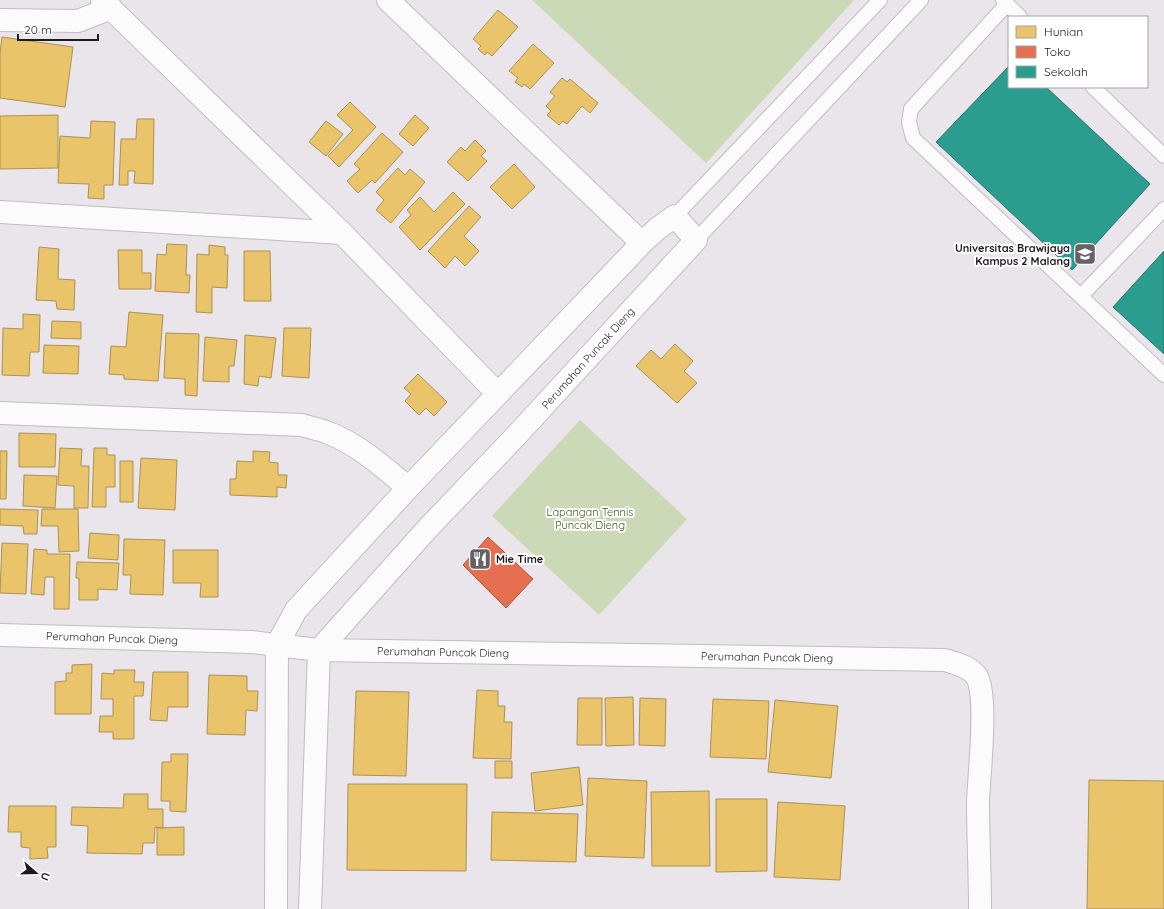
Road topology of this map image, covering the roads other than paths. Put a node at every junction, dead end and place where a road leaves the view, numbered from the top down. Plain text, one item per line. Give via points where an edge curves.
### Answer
1 (388, 0) edge
2 (880, 0) edge
3 (921, 0) edge
4 (1005, 2) edge
5 (106, 4) edge
6 (1019, 16) edge
7 (0, 20) edge
8 (1094, 88) edge
9 (1164, 156) edge
10 (1164, 208) edge
11 (0, 212) edge
12 (675, 216) junction
13 (342, 233) junction
14 (696, 240) junction
15 (642, 243) junction
16 (1081, 296) junction
17 (1164, 375) edge
18 (497, 393) junction
19 (0, 413) edge
20 (408, 488) junction
21 (0, 634) edge
22 (277, 645) junction
23 (319, 650) junction
24 (276, 909) edge
25 (310, 909) edge
26 (980, 909) edge

1 - 15 street
2 - 12 lane
3 - 14 lane
4 - 6 lane
4 - 16 lane via 911,109 909,122 913,138
5 - 7 street via 78,21
5 - 13 street
8 - 9 lane
10 - 16 lane
11 - 13 street
12 - 14 street
12 - 15 street
13 - 18 street
14 - 23 street, Perumahan Puncak Dieng via 428,528
15 - 18 street
16 - 17 lane
18 - 20 street
19 - 20 street via 302,425 327,432 359,450
20 - 22 street via 296,610
21 - 22 street, Perumahan Puncak Dieng via 252,642
22 - 23 street, Perumahan Puncak Dieng
22 - 24 street
23 - 25 street
23 - 26 street, Perumahan Puncak Dieng via 945,660 964,666 977,676 981,693 978,803

